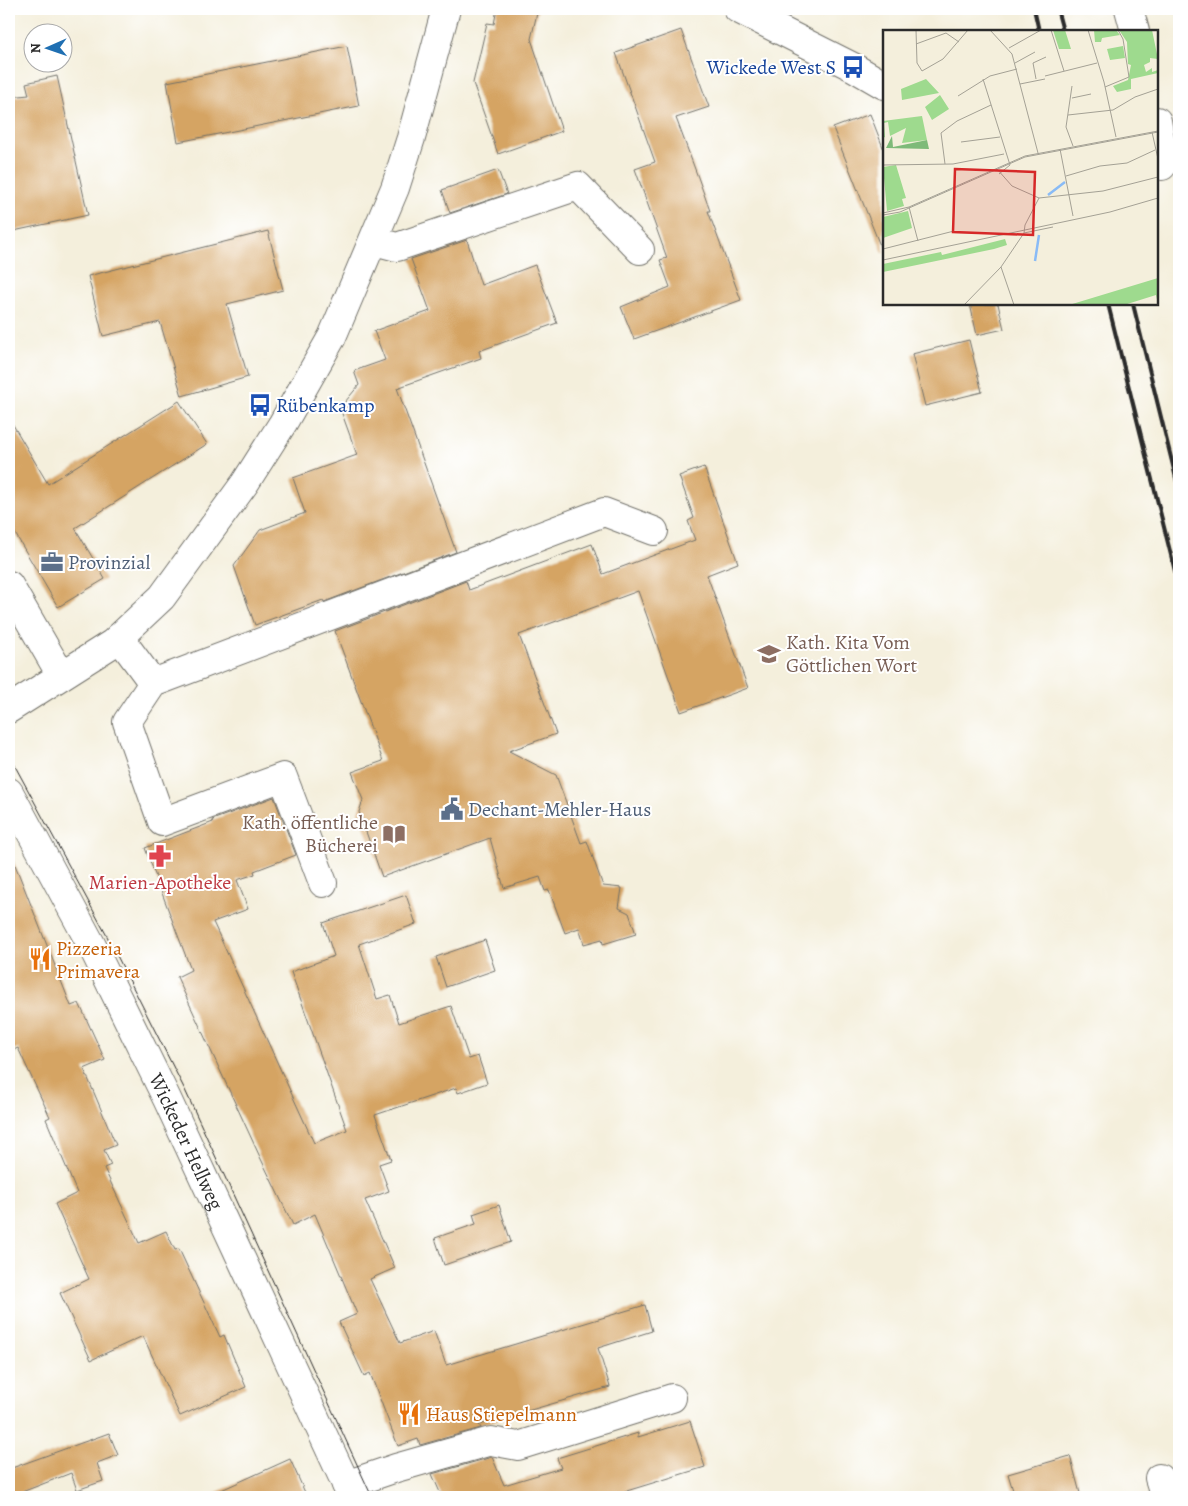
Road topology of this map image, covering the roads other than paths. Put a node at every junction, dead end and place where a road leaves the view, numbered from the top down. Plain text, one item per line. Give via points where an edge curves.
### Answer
1 (446, 9) edge
2 (738, 9) edge
3 (1129, 9) edge
4 (1135, 30) edge
5 (883, 84) edge
6 (1158, 127) edge
7 (1166, 170) edge
8 (374, 241) junction
9 (640, 250) dead end
10 (654, 531) dead end
11 (9, 585) edge
12 (119, 637) junction
13 (62, 675) junction
14 (153, 683) junction
15 (9, 709) edge
16 (9, 792) edge
17 (323, 884) dead end
18 (672, 1398) dead end
19 (349, 1491) edge

1 - 8 street via 411,138
2 - 5 street
3 - 4 street
6 - 7 street
8 - 9 street via 397,247 578,186
8 - 12 street via 332,337 245,483 162,597
10 - 14 street via 604,512
11 - 13 street
12 - 13 street
12 - 14 street
13 - 15 street
14 - 17 street via 127,722 162,822 283,777
16 - 19 street, Wickeder Hellweg via 92,944
18 - 19 street via 518,1446 491,1441 396,1468

